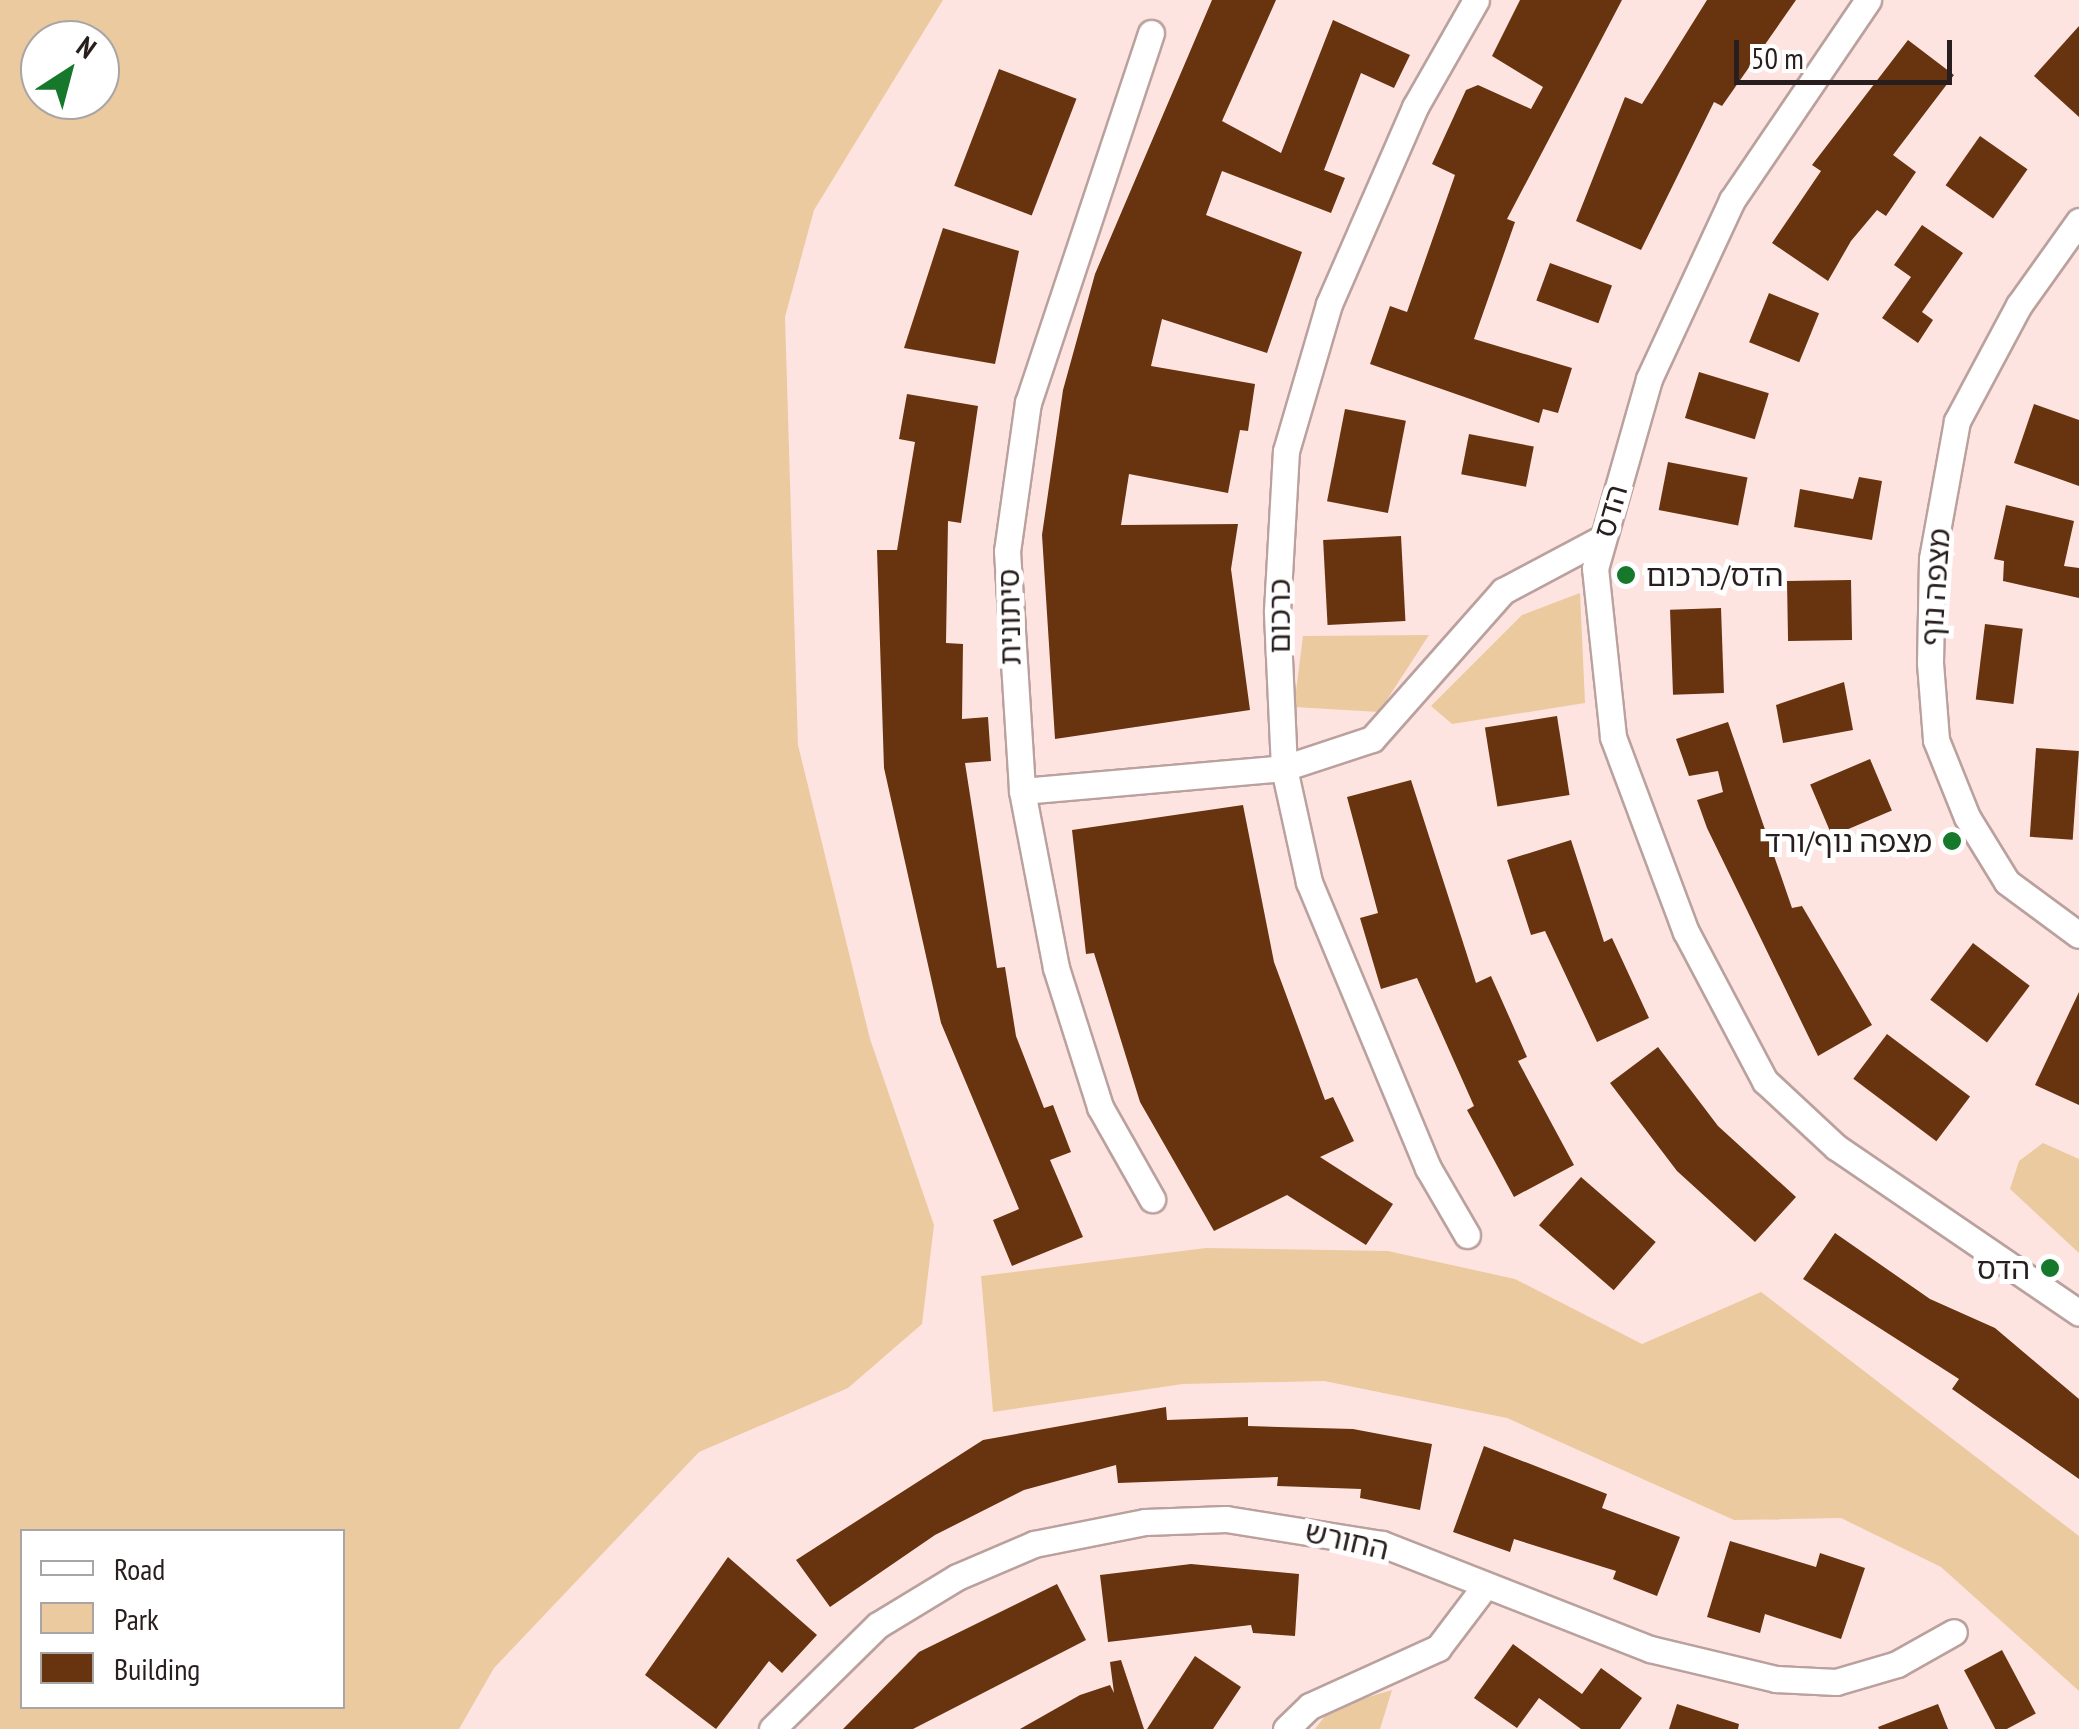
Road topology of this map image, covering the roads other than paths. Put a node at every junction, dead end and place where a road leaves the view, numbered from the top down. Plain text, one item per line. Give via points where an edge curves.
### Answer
1 (1476, 0) edge
2 (1868, 0) edge
3 (1152, 33) dead end
4 (2079, 221) edge
5 (1600, 539) junction
6 (1284, 768) junction
7 (1022, 792) junction
8 (2079, 936) edge
9 (1152, 1199) dead end
10 (1467, 1235) dead end
11 (2079, 1313) edge
12 (1485, 1586) junction
13 (1954, 1632) dead end
14 (772, 1729) edge
15 (1286, 1729) edge

1 - 6 street, כרכום via 1416,106 1329,304 1286,451 1276,611
2 - 5 street, הדס via 1732,200 1649,380
3 - 7 street, סיתונית via 1028,402 1007,551
4 - 8 street, מצפה נוף via 2019,306 1957,421 1932,559 1930,663 1936,740 1967,817 2007,882
5 - 6 street via 1503,591 1372,738
5 - 11 street, הדס via 1613,737 1686,932 1765,1081 1836,1147
6 - 7 street
6 - 10 street, כרכום via 1309,882 1350,993
7 - 9 street, סיתונית via 1056,968 1100,1107
12 - 13 street, החורש via 1650,1650 1776,1679 1836,1682 1897,1664
12 - 14 street, החורש via 1323,1531 1226,1519 1097,1529 957,1577 878,1625
12 - 15 street via 1438,1648 1310,1706

